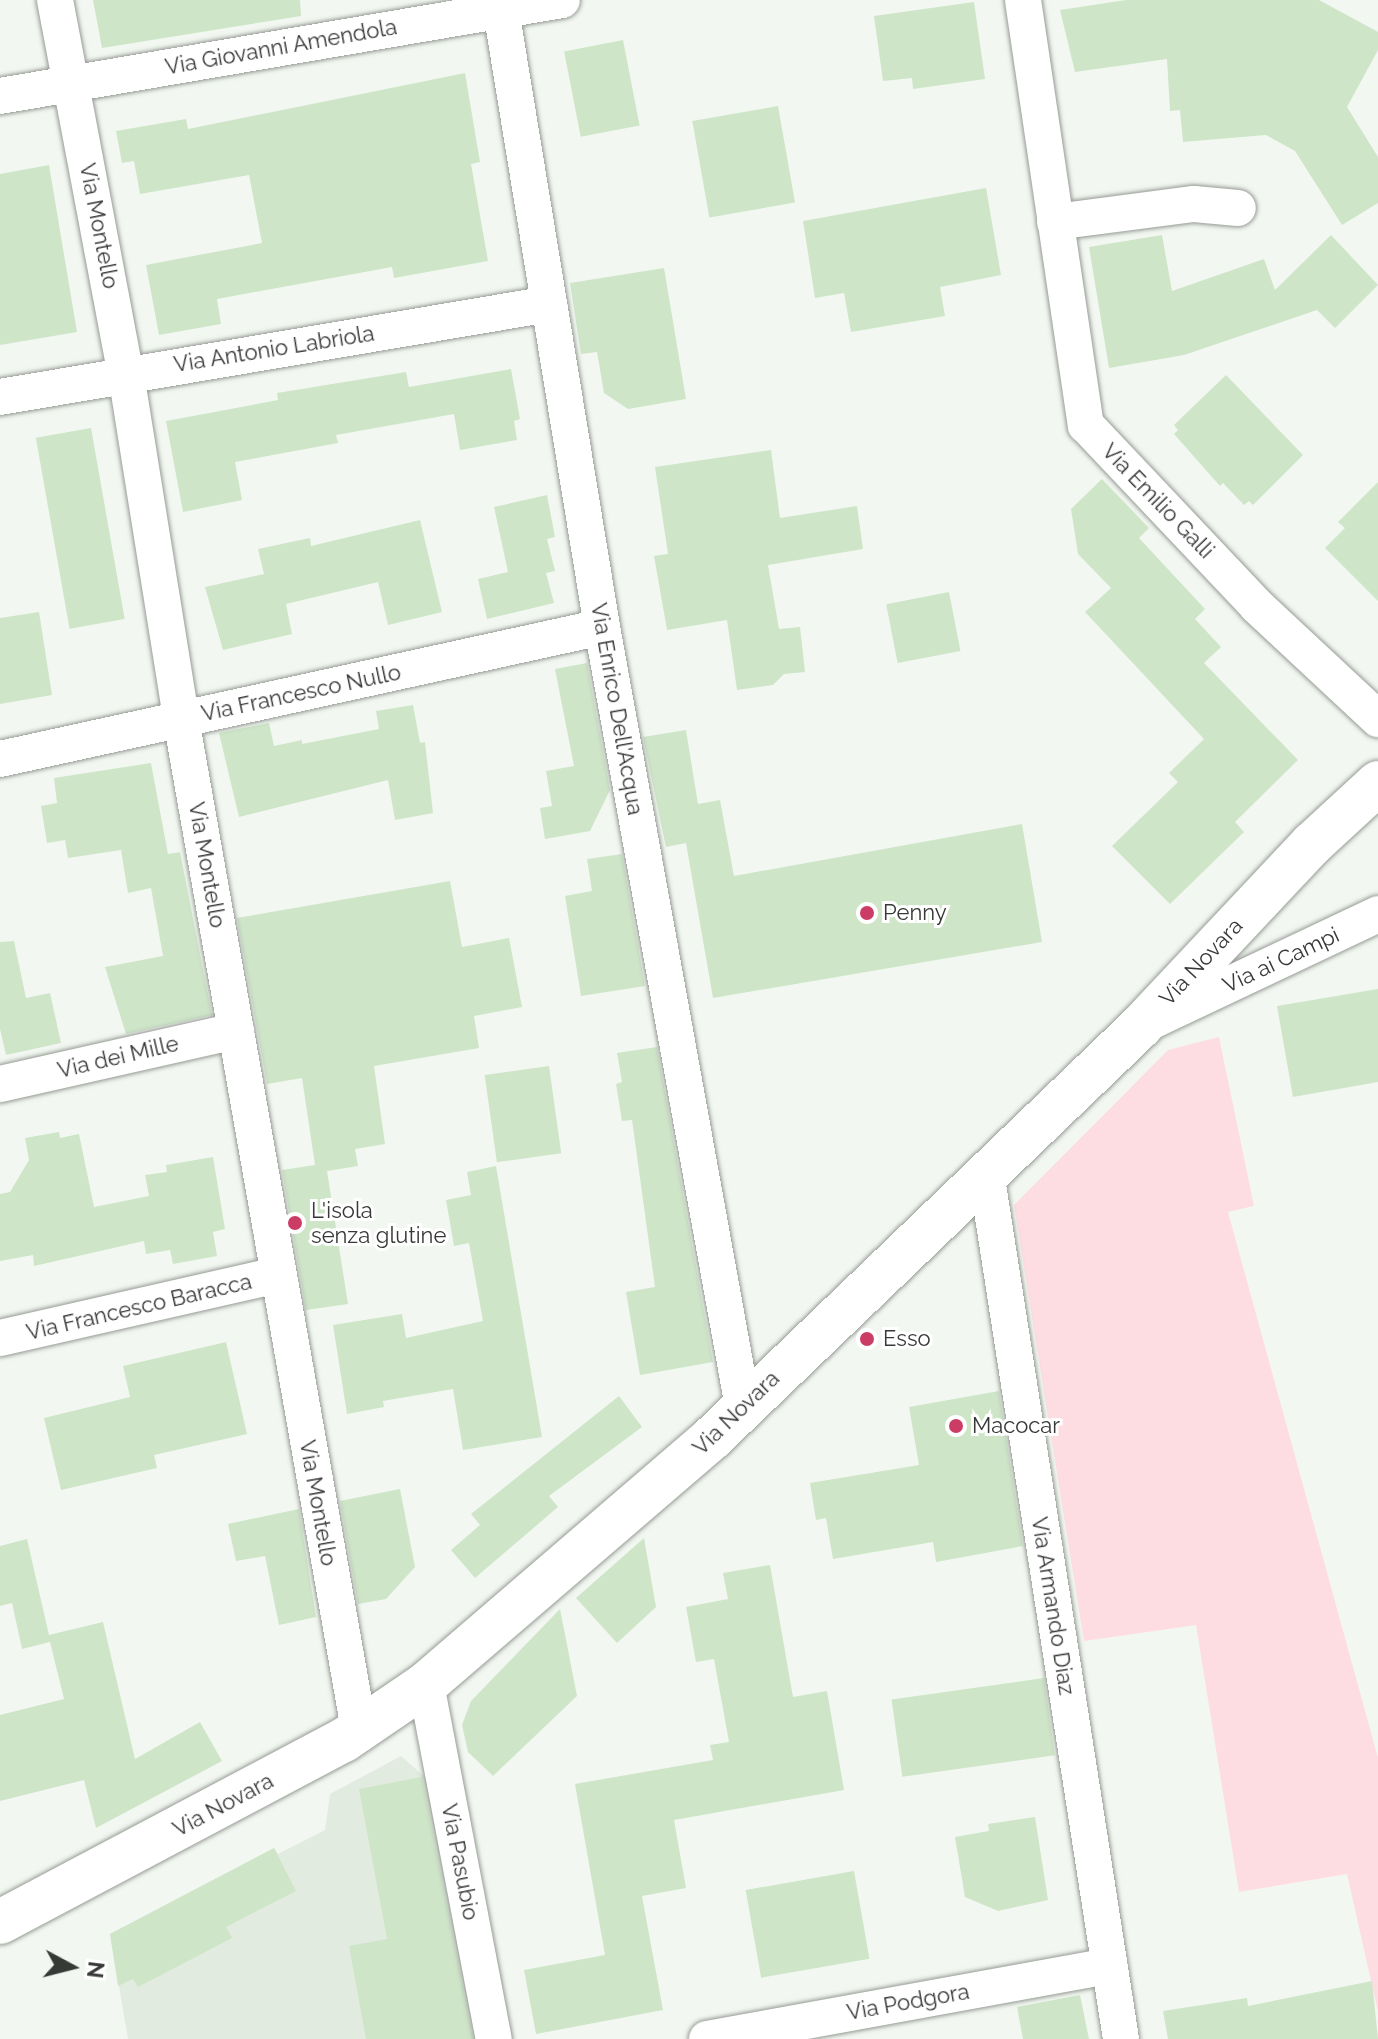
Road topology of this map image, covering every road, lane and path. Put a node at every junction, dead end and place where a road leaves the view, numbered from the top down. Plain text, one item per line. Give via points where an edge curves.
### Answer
1 (55, 0) edge
2 (562, 0) edge
3 (1023, 0) edge
4 (501, 10) junction
5 (72, 83) junction
6 (0, 96) edge
7 (1238, 208) dead end
8 (1055, 222) junction
9 (549, 304) junction
10 (126, 374) junction
11 (0, 397) edge
12 (602, 627) junction
13 (181, 719) junction
14 (1378, 719) edge
15 (0, 759) edge
16 (1378, 783) edge
17 (1378, 914) edge
18 (1140, 1027) junction
19 (236, 1031) junction
20 (0, 1084) edge
21 (986, 1172) junction
22 (277, 1275) junction
23 (0, 1338) edge
24 (743, 1407) junction
25 (426, 1684) junction
26 (359, 1730) junction
27 (0, 1922) edge
28 (1109, 1966) junction
29 (494, 2039) edge
30 (707, 2039) edge
31 (1121, 2039) edge

1 - 5 street, Via Montello
2 - 4 street, Via Giovanni Amendola
3 - 8 street, Via Emilio Galli
4 - 5 street, Via Giovanni Amendola
4 - 9 street, Via Enrico Dell'Acqua
5 - 6 street, Via Giovanni Amendola
5 - 10 street, Via Montello
7 - 8 street via 1194,204
8 - 14 street, Via Emilio Galli via 1086,425 1257,606
9 - 10 street, Via Antonio Labriola
9 - 12 street, Via Enrico Dell'Acqua
10 - 11 street, Via Antonio Labriola
10 - 13 street, Via Montello
12 - 13 street, Via Francesco Nullo
12 - 24 street, Via Enrico Dell'Acqua
13 - 15 street, Via Francesco Nullo
13 - 19 street, Via Montello
16 - 18 street, Via Novara via 1312,844
17 - 18 street, Via ai Campi
18 - 21 street, Via Novara
19 - 20 street, Via dei Mille
19 - 22 street, Via Montello
21 - 24 street, Via Novara
21 - 28 street, Via Armando Diaz
22 - 23 street, Via Francesco Baracca
22 - 26 street, Via Montello
24 - 25 street, Via Novara
25 - 26 street, Via Novara
25 - 29 street, Via Pasubio
26 - 27 street, Via Novara
28 - 30 street, Via Podgora
28 - 31 street, Via Armando Diaz

